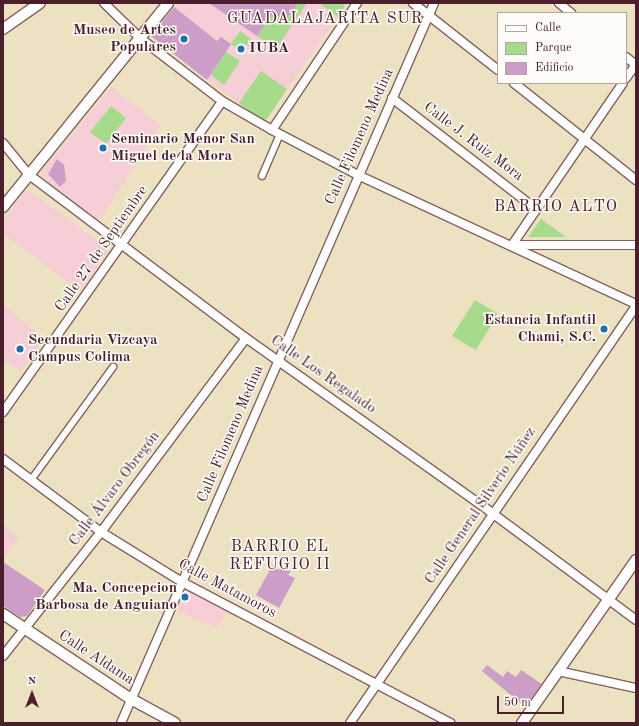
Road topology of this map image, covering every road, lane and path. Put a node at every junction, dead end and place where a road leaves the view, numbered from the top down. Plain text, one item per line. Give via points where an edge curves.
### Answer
1 (40, 3) edge
2 (104, 3) edge
3 (168, 3) edge
4 (357, 3) edge
5 (413, 3) edge
6 (434, 3) edge
7 (559, 3) edge
8 (570, 12) edge
9 (428, 15) junction
10 (3, 29) edge
11 (140, 38) junction
12 (627, 58) edge
13 (636, 64) edge
14 (497, 69) edge
15 (627, 77) edge
16 (515, 84) edge
17 (622, 84) edge
18 (392, 98) junction
19 (222, 100) junction
20 (272, 130) junction
21 (280, 134) junction
22 (584, 139) junction
23 (3, 143) edge
24 (28, 174) junction
25 (358, 175) junction
26 (262, 176) dead end
27 (636, 180) edge
28 (3, 207) edge
29 (536, 209) junction
30 (123, 244) junction
31 (512, 245) junction
32 (636, 245) edge
33 (636, 305) edge
34 (246, 338) junction
35 (278, 360) junction
36 (114, 367) dead end
37 (3, 412) edge
38 (3, 459) edge
39 (31, 480) junction
40 (493, 514) junction
41 (101, 532) junction
42 (636, 560) edge
43 (182, 582) junction
44 (608, 601) junction
45 (3, 614) edge
46 (636, 620) edge
47 (24, 629) junction
48 (3, 656) edge
49 (558, 671) junction
50 (377, 683) junction
51 (636, 688) edge
52 (131, 699) junction
53 (121, 723) edge
54 (175, 723) edge
55 (350, 723) edge
56 (450, 723) edge
57 (522, 723) edge

1 - 10 street
2 - 11 street
3 - 11 street
4 - 20 street
5 - 9 street
6 - 9 street, Calle Filomeno Medina
7 - 8 street
9 - 14 street
9 - 18 street, Calle Filomeno Medina
11 - 19 street
11 - 24 street
12 - 13 street
13 - 15 street
16 - 22 street
17 - 22 street
18 - 25 street, Calle Filomeno Medina
18 - 29 street, Calle J. Ruiz Mora
19 - 20 street
19 - 30 street, Calle 27 de Septiembre
20 - 21 street
21 - 25 street
21 - 26 street
22 - 27 street
22 - 29 street
23 - 24 street, Calle Los Regalado
24 - 28 street
24 - 30 street, Calle Los Regalado
25 - 31 street
25 - 35 street, Calle Filomeno Medina
29 - 31 street
30 - 34 street, Calle Los Regalado
30 - 37 street, Calle 27 de Septiembre
31 - 32 street
31 - 33 street
33 - 40 street, Calle General Silverio Núñez
34 - 35 street, Calle Los Regalado
34 - 41 street, Calle Álvaro Obregón
35 - 40 street, Calle Los Regalado
35 - 43 street, Calle Filomeno Medina
36 - 39 street
38 - 39 street, Calle Matamoros
39 - 41 street, Calle Matamoros
40 - 44 street, Calle Los Regalado
40 - 50 street, Calle General Silverio Núñez
41 - 43 street, Calle Matamoros
41 - 47 street, Calle Álvaro Obregón
42 - 44 street
43 - 50 street, Calle Matamoros
43 - 52 street, Calle Filomeno Medina
44 - 46 street, Calle Los Regalado
44 - 49 street
45 - 47 street, Calle Aldama
47 - 48 street, Calle Álvaro Obregón
47 - 52 street, Calle Aldama
49 - 51 street
49 - 57 street
50 - 55 street, Calle General Silverio Núñez
50 - 56 street, Calle Matamoros
52 - 53 street, Calle Filomeno Medina
52 - 54 street, Calle Aldama

